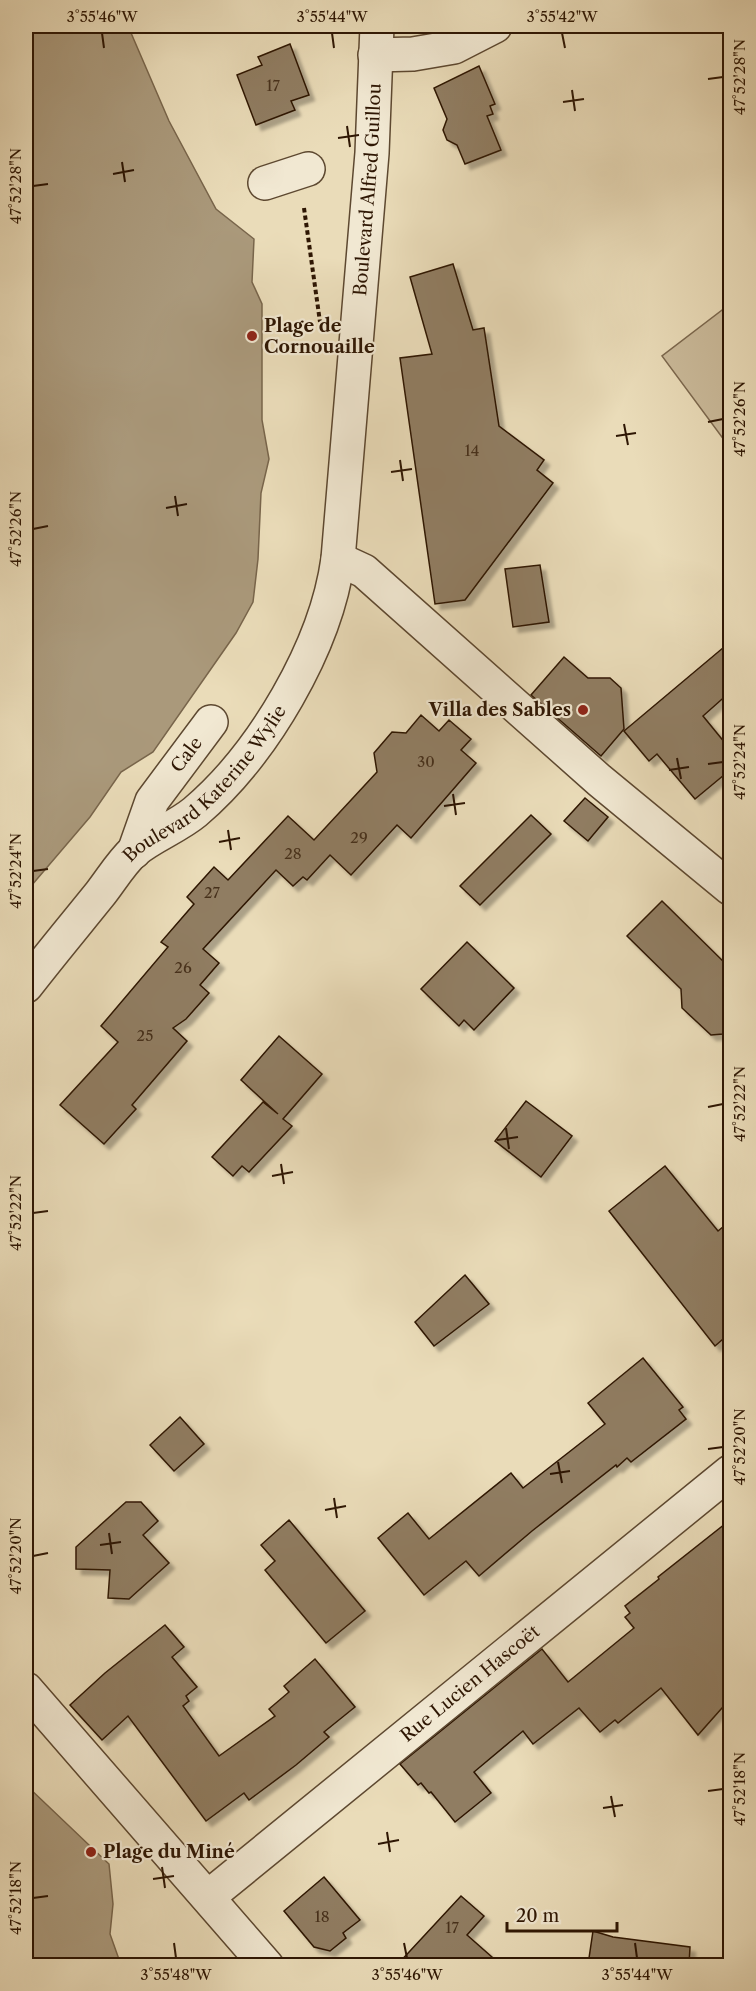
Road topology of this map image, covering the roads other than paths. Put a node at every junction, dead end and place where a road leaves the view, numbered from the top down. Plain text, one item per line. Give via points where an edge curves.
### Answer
1 (495, 26) edge
2 (376, 40) edge
3 (308, 169) dead end
4 (266, 183) dead end
5 (338, 559) junction
6 (212, 722) dead end
7 (134, 852) junction
8 (730, 888) edge
9 (26, 986) edge
10 (730, 1472) edge
11 (26, 1689) edge
12 (208, 1897) junction
13 (267, 1965) edge

1 - 2 street via 454,47 413,54
2 - 5 street, Boulevard Alfred Guillou via 372,153
3 - 4 street
5 - 7 street, Boulevard Katerine Wylie via 327,612 300,674 240,766 195,812
5 - 8 street via 364,570 599,780
6 - 7 street, Cale via 152,801
7 - 9 street, Boulevard Katerine Wylie
10 - 12 street, Rue Lucien Hascoët
11 - 12 street
12 - 13 street

